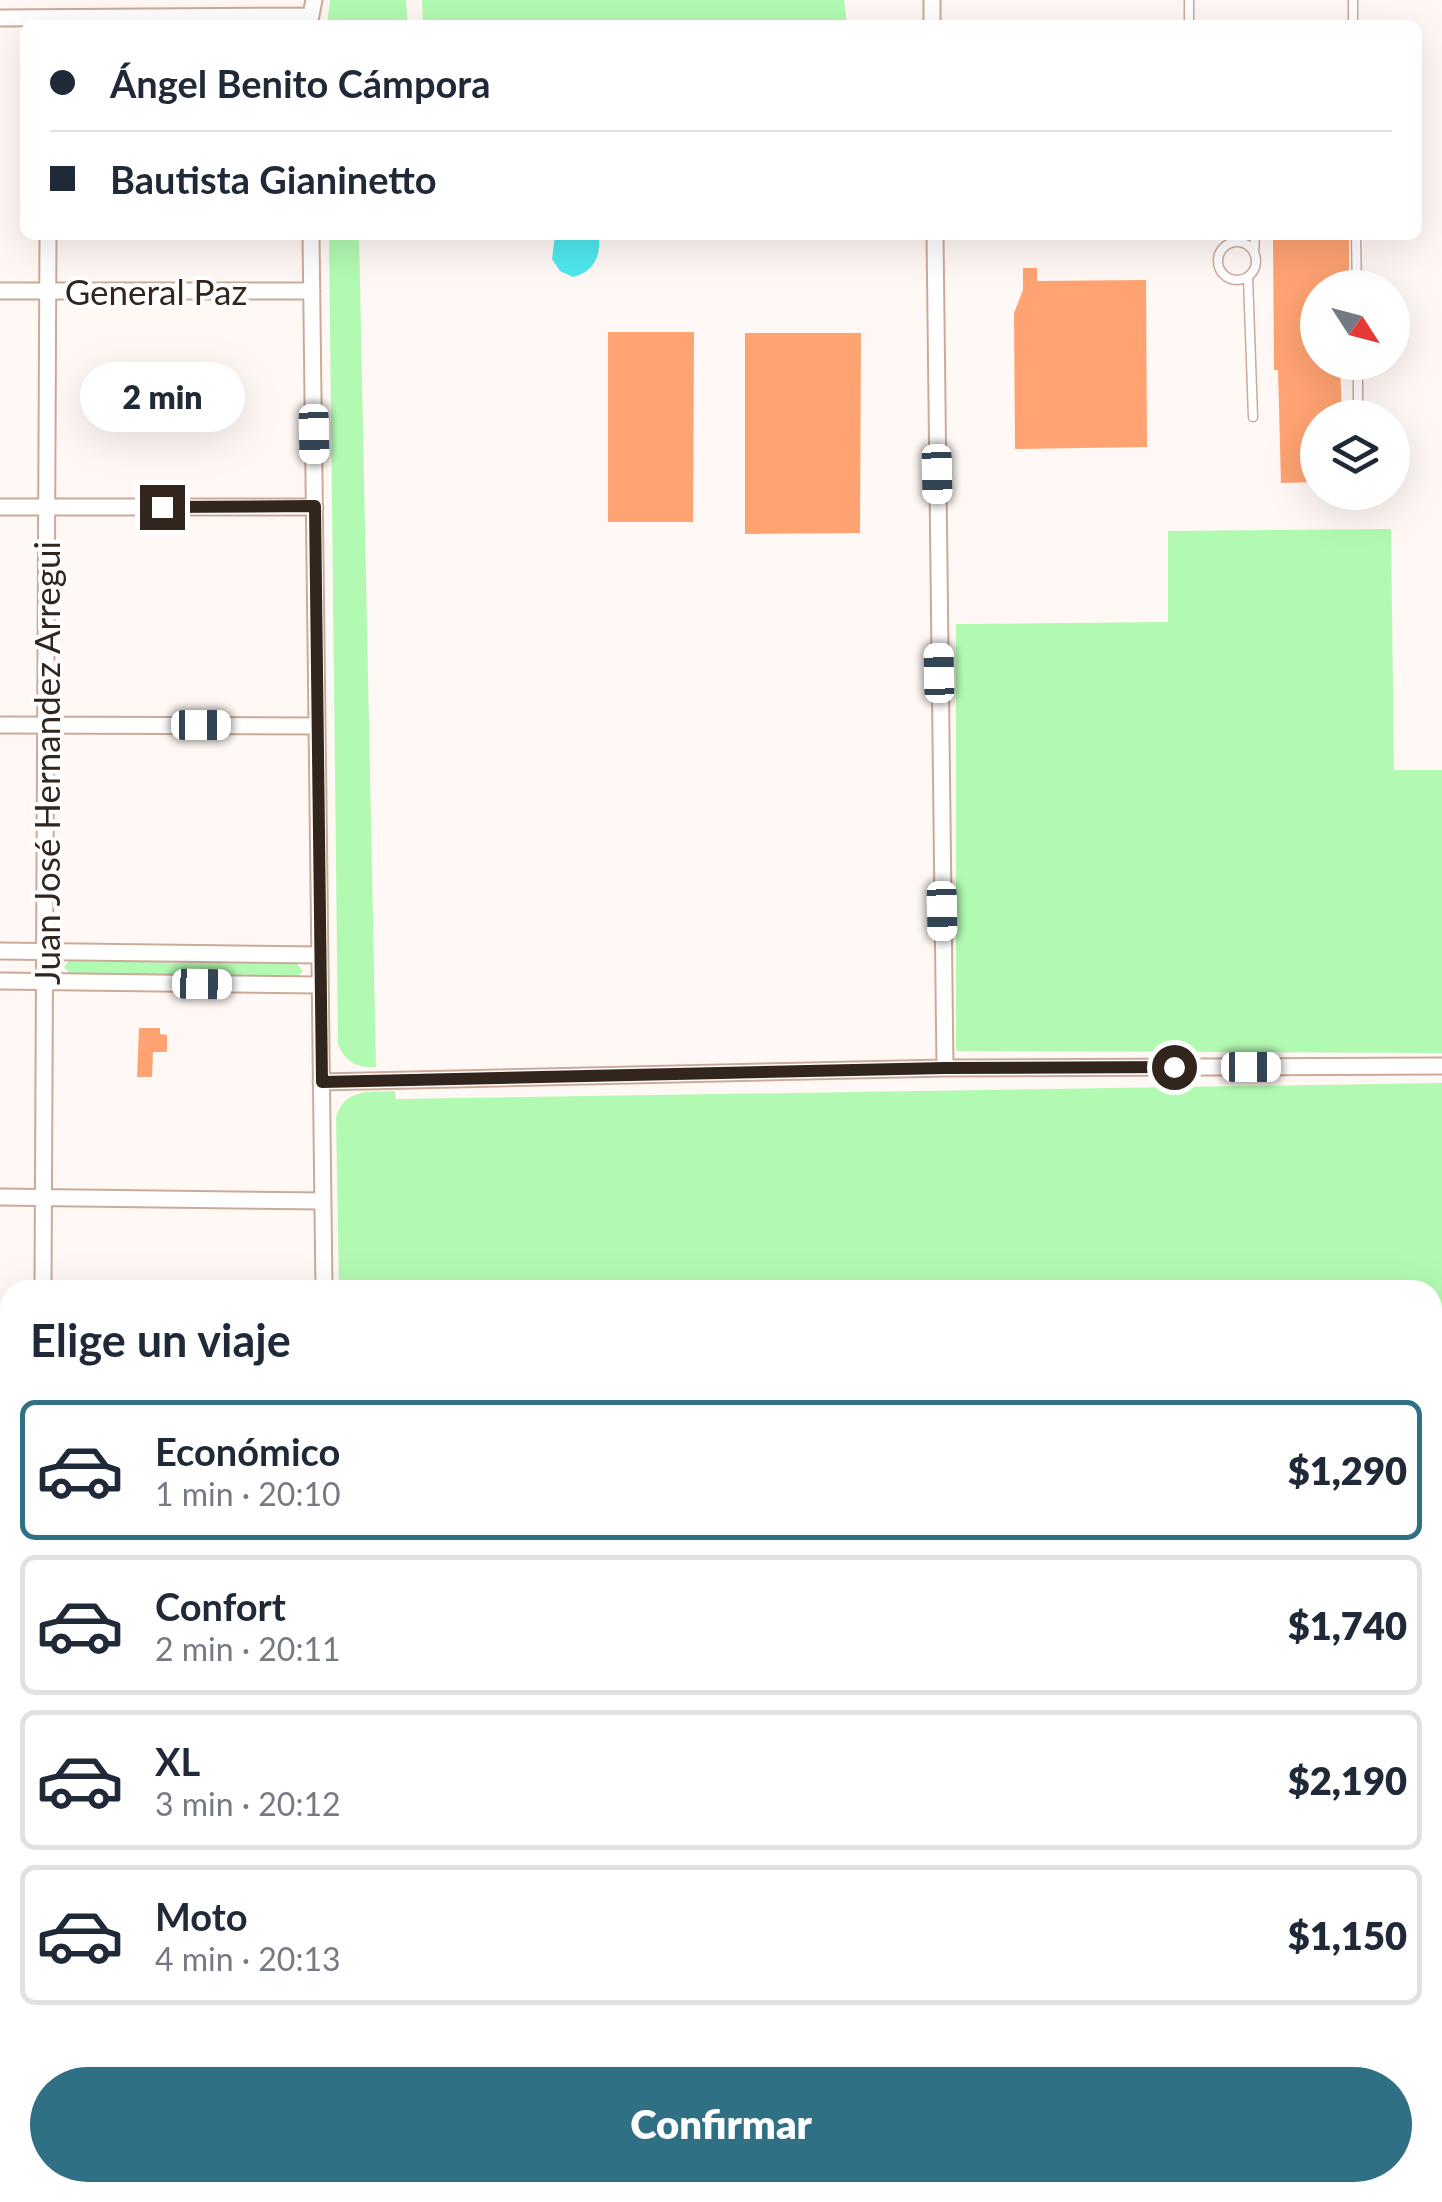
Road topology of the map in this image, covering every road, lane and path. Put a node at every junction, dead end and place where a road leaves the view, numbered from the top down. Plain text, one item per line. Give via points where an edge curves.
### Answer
1 (311, 14) edge
2 (114, 20) edge
3 (48, 240) edge
4 (311, 240) edge
5 (934, 240) edge
6 (1224, 240) edge
7 (1254, 240) edge
8 (1356, 240) edge
9 (1227, 245) junction
10 (1254, 253) junction
11 (1357, 270) edge
12 (1248, 277) junction
13 (0, 291) edge
14 (48, 291) junction
15 (312, 291) junction
16 (1254, 417) dead end
17 (315, 506) junction
18 (0, 507) edge
19 (47, 507) junction
20 (0, 724) edge
21 (46, 724) junction
22 (317, 726) junction
23 (0, 951) edge
24 (45, 952) junction
25 (320, 955) junction
26 (0, 980) edge
27 (44, 981) junction
28 (320, 985) junction
29 (1442, 1066) edge
30 (945, 1068) junction
31 (322, 1082) junction
32 (0, 1198) edge
33 (44, 1198) junction
34 (323, 1201) junction
35 (43, 1280) edge
36 (324, 1280) edge

1 - 2 street
3 - 14 street, Juan José Hernandez Arregui
4 - 15 street
5 - 30 street
6 - 9 lane
7 - 10 lane
8 - 11 lane
9 - 10 lane via 1246,244
9 - 12 lane via 1219,254 1220,271 1235,280
10 - 12 lane
12 - 16 lane
13 - 14 street, General Paz
14 - 15 street, General Paz
14 - 19 street, Juan José Hernandez Arregui
15 - 17 street
17 - 19 street
17 - 22 street
18 - 19 street
19 - 21 street, Juan José Hernandez Arregui
20 - 21 street
21 - 22 street
21 - 24 street, Juan José Hernandez Arregui
22 - 25 street
23 - 24 street
24 - 25 street
24 - 27 street, Juan José Hernandez Arregui
25 - 28 street
26 - 27 street
27 - 28 street
27 - 33 street, Juan José Hernandez Arregui
28 - 31 street
29 - 30 street
30 - 31 street
31 - 34 street
32 - 33 street
33 - 34 street
33 - 35 street, Juan José Hernandez Arregui
34 - 36 street

